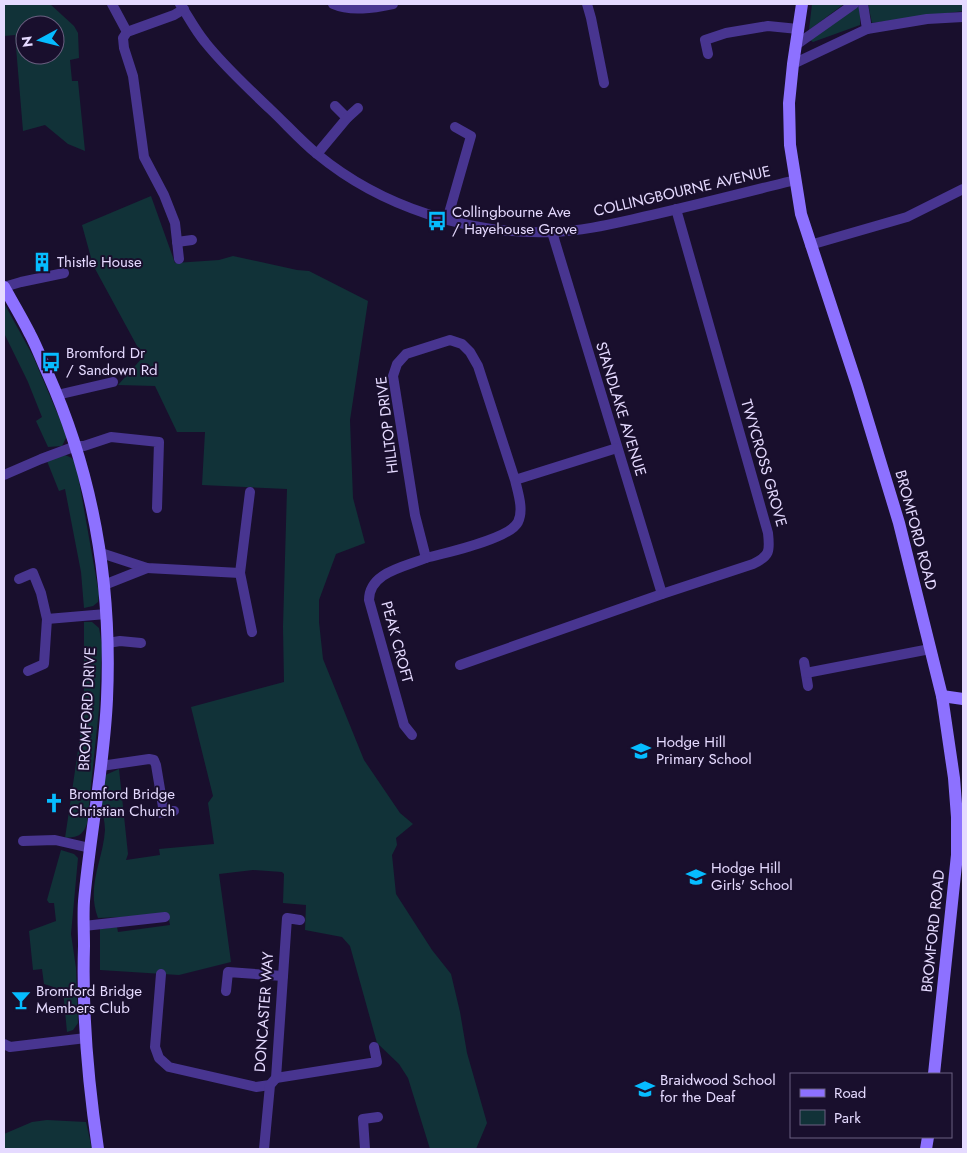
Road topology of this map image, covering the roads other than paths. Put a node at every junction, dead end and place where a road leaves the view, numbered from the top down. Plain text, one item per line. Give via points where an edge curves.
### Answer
1 (112, 4) edge
2 (333, 4) edge
3 (393, 4) edge
4 (587, 4) edge
5 (802, 4) edge
6 (854, 4) edge
7 (863, 4) edge
8 (182, 6) edge
9 (963, 17) edge
10 (867, 29) junction
11 (798, 30) junction
12 (126, 32) junction
13 (796, 45) junction
14 (708, 54) dead end
15 (792, 64) junction
16 (604, 83) dead end
17 (335, 106) dead end
18 (358, 108) dead end
19 (347, 118) junction
20 (455, 127) dead end
21 (316, 154) junction
22 (795, 180) junction
23 (963, 189) edge
24 (676, 209) junction
25 (447, 220) junction
26 (552, 232) junction
27 (192, 240) dead end
28 (177, 242) junction
29 (810, 245) junction
30 (179, 259) dead end
31 (64, 273) dead end
32 (4, 287) edge
33 (113, 382) dead end
34 (58, 395) junction
35 (76, 446) junction
36 (617, 448) junction
37 (4, 475) edge
38 (515, 480) junction
39 (250, 492) dead end
40 (158, 508) dead end
41 (101, 553) junction
42 (426, 558) junction
43 (147, 568) junction
44 (240, 574) junction
45 (19, 579) dead end
46 (104, 585) junction
47 (662, 594) junction
48 (106, 614) junction
49 (46, 619) junction
50 (252, 632) dead end
51 (142, 642) dead end
52 (108, 643) junction
53 (930, 649) junction
54 (804, 662) dead end
55 (460, 665) dead end
56 (28, 671) dead end
57 (806, 674) junction
58 (808, 686) dead end
59 (942, 696) junction
60 (963, 698) edge
61 (412, 735) dead end
62 (101, 766) junction
63 (165, 812) dead end
64 (23, 841) dead end
65 (90, 848) junction
66 (960, 855) edge
67 (165, 917) dead end
68 (300, 920) dead end
69 (84, 926) junction
70 (161, 974) dead end
71 (282, 976) junction
72 (226, 992) dead end
73 (86, 1038) junction
74 (4, 1044) edge
75 (374, 1047) dead end
76 (934, 1073) edge
77 (273, 1081) junction
78 (378, 1117) dead end
79 (98, 1149) edge
80 (264, 1149) edge
81 (365, 1149) edge

1 - 12 street
2 - 3 street via 364,8
4 - 16 street
5 - 11 street, BROMFORD ROAD
6 - 13 street
7 - 10 street
8 - 12 street via 174,14
8 - 21 street, COLLINGBOURNE AVENUE via 204,41 236,77
9 - 10 street via 926,19
10 - 15 street
11 - 13 street, BROMFORD ROAD
11 - 14 street via 768,26 726,33 704,40
12 - 28 street via 124,48 133,76 144,156 164,195
13 - 15 street, BROMFORD ROAD
15 - 22 street, BROMFORD ROAD via 789,103
17 - 19 street
18 - 19 street
19 - 21 street
20 - 25 street via 471,136
21 - 25 street, COLLINGBOURNE AVENUE via 381,195
22 - 24 street, COLLINGBOURNE AVENUE
22 - 29 street, BROMFORD ROAD
23 - 29 street via 907,217
24 - 26 street, COLLINGBOURNE AVENUE via 609,225
24 - 47 street, TWYCROSS GROVE via 770,544 764,558 753,564
25 - 26 street, COLLINGBOURNE AVENUE via 500,229
26 - 36 street, STANDLAKE AVENUE
27 - 28 street
28 - 30 street
29 - 53 street, BROMFORD ROAD via 899,523
31 - 32 street
32 - 34 street, BROMFORD DRIVE via 31,334
33 - 34 street
34 - 35 street, BROMFORD DRIVE
35 - 37 street
35 - 40 street via 111,437 158,442
35 - 41 street, BROMFORD DRIVE via 91,499
36 - 38 street
36 - 47 street, STANDLAKE AVENUE
38 - 42 street, HILLTOP DRIVE via 520,506 519,521 513,530
38 - 42 street, HILLTOP DRIVE via 478,366 470,352 462,344 450,340 406,354 397,364 393,376 415,515
39 - 44 street
41 - 43 street
41 - 46 street, BROMFORD DRIVE
42 - 61 street, PEAK CROFT via 383,575 369,594 404,725
43 - 44 street
43 - 46 street
44 - 50 street
45 - 49 street via 33,573
46 - 48 street, BROMFORD DRIVE
47 - 55 street, TWYCROSS GROVE
48 - 49 street
48 - 52 street, BROMFORD DRIVE
49 - 56 street via 44,664
51 - 52 street
52 - 62 street, BROMFORD DRIVE
53 - 57 street
53 - 59 street, BROMFORD ROAD
54 - 57 street
57 - 58 street
59 - 60 street
59 - 66 street, BROMFORD ROAD via 954,778
62 - 63 street via 154,760
62 - 65 street, BROMFORD DRIVE
64 - 65 street via 55,840
65 - 69 street, BROMFORD DRIVE
66 - 76 street, BROMFORD ROAD
67 - 69 street
68 - 71 street, DONCASTER WAY via 286,918
69 - 73 street, BROMFORD DRIVE
70 - 77 street via 156,1046 159,1058 169,1067 256,1087
71 - 72 street via 228,972
71 - 77 street, DONCASTER WAY
73 - 74 street via 10,1047
73 - 79 street, BROMFORD DRIVE
75 - 77 street via 377,1062
77 - 80 street, DONCASTER WAY
78 - 81 street via 363,1119

